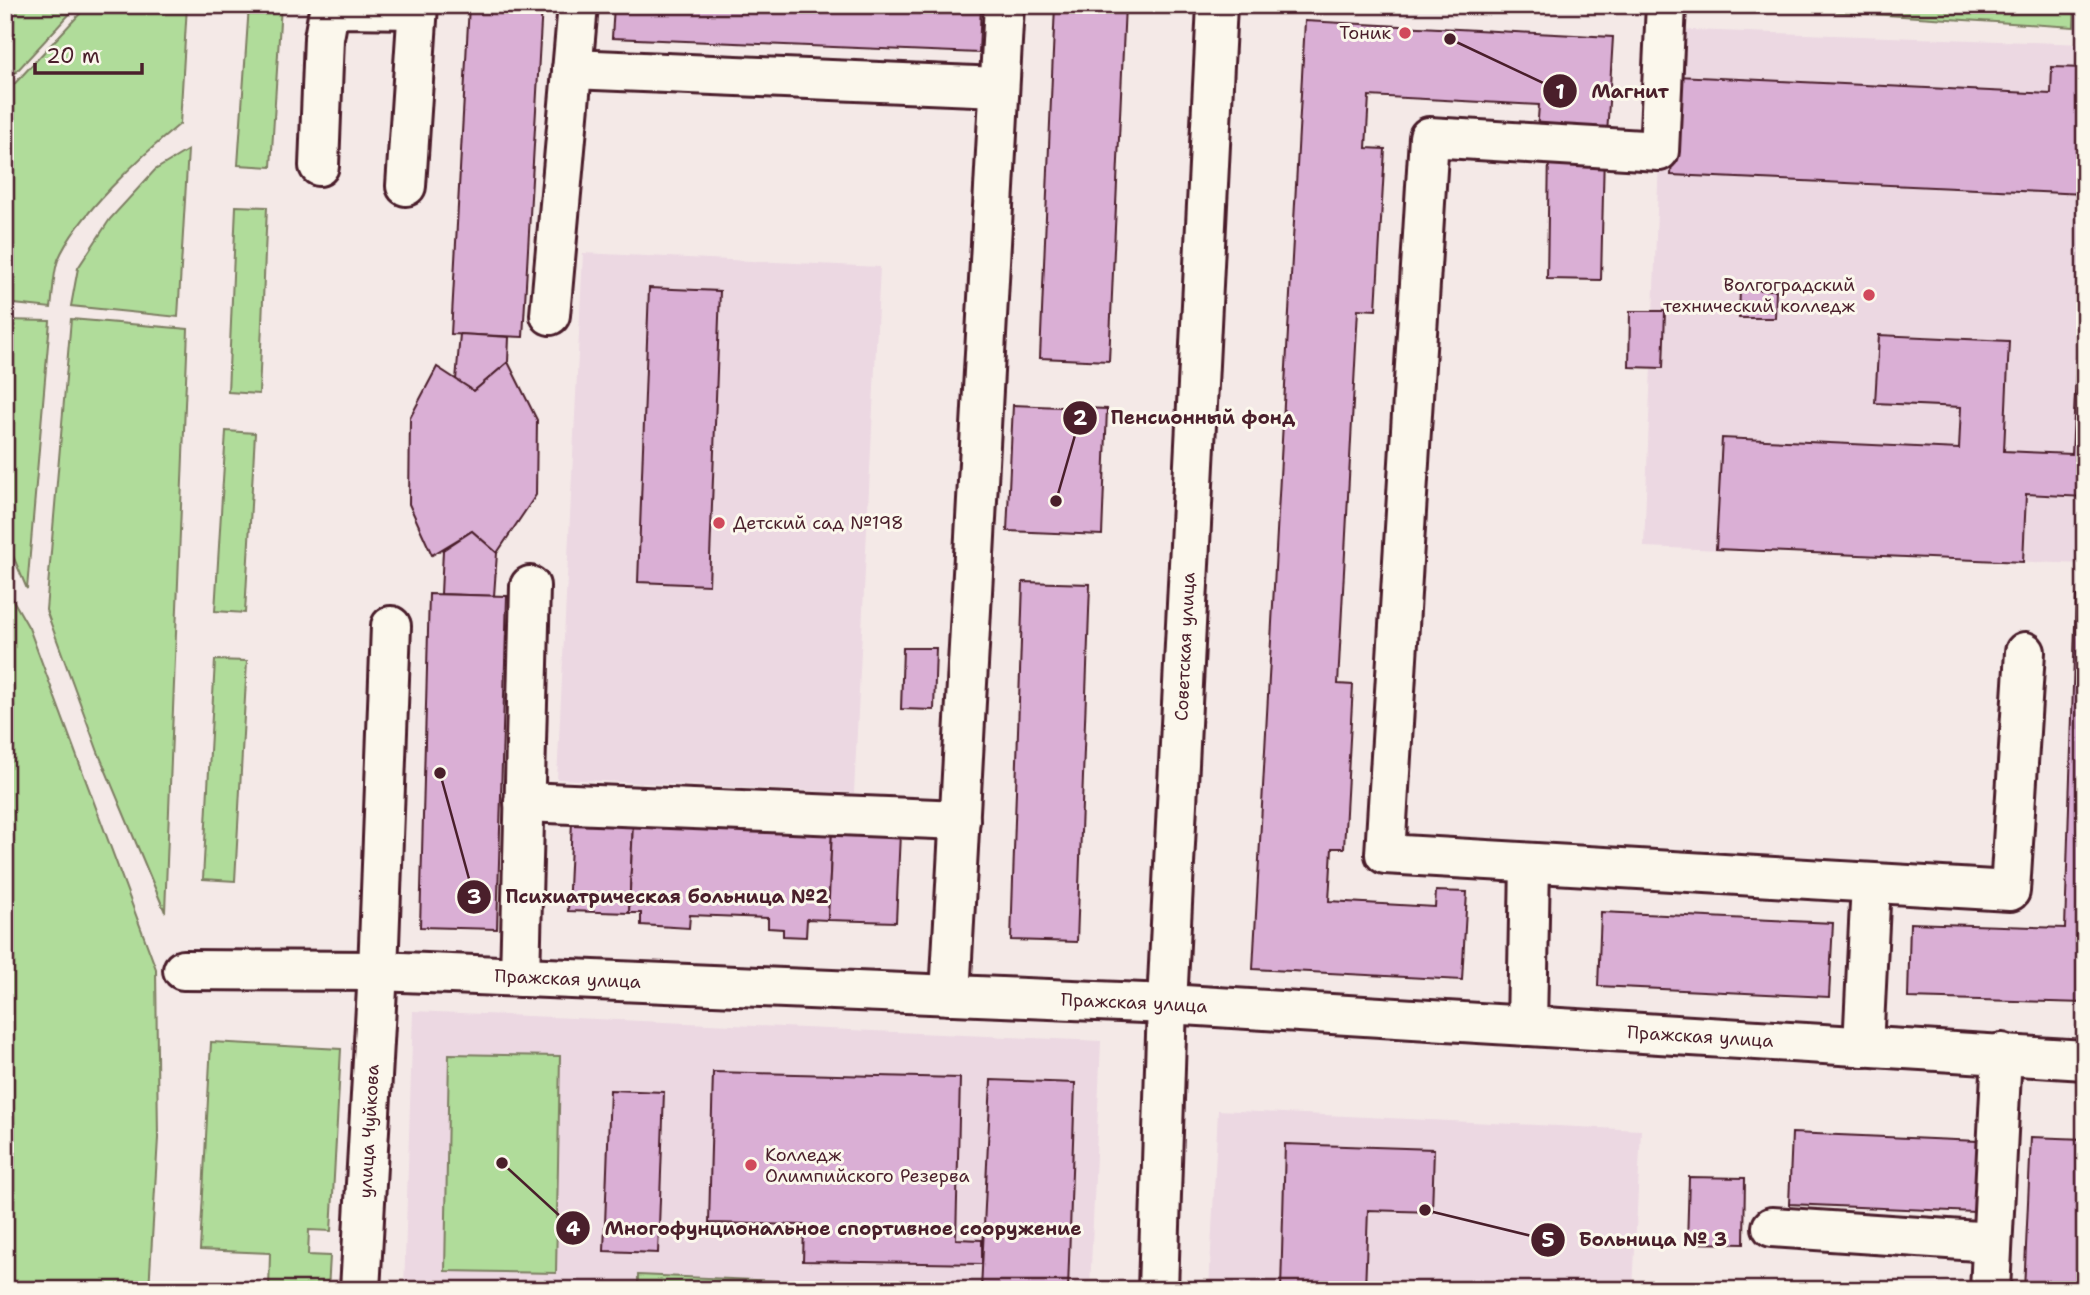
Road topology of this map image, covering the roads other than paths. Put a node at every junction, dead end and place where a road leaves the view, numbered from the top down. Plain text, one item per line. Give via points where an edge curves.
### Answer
1 (578, 5) edge
2 (1004, 5) edge
3 (1217, 5) edge
4 (1666, 5) edge
5 (417, 7) edge
6 (572, 69) junction
7 (999, 87) junction
8 (319, 166) dead end
9 (406, 186) dead end
10 (550, 315) dead end
11 (530, 586) dead end
12 (391, 626) dead end
13 (2025, 652) dead end
14 (524, 802) junction
15 (960, 820) junction
16 (1530, 863) junction
17 (1871, 883) junction
18 (183, 970) dead end
19 (379, 971) junction
20 (520, 977) junction
21 (950, 995) junction
22 (1167, 1004) junction
23 (1527, 1026) junction
24 (1863, 1047) junction
25 (2002, 1053) junction
26 (2085, 1060) edge
27 (1772, 1227) dead end
28 (1992, 1241) junction
29 (360, 1290) edge
30 (1158, 1290) edge
31 (1990, 1290) edge

1 - 6 street
2 - 7 street
3 - 22 street, Советская улица
4 - 16 street via 1658,151 1429,137 1385,854
5 - 8 street via 342,8 328,16
5 - 9 street
6 - 7 street
6 - 10 street
7 - 15 street
11 - 14 street
12 - 19 street, улица Чуйкова
13 - 17 street via 2010,891
14 - 15 street
14 - 20 street
15 - 21 street
16 - 17 street
16 - 23 street
17 - 24 street
18 - 19 street, Пражская улица
19 - 20 street, Пражская улица
19 - 29 street, улица Чуйкова
20 - 21 street, Пражская улица
21 - 22 street, Пражская улица
22 - 23 street, Пражская улица
22 - 30 street, Советская улица
23 - 24 street, Пражская улица
24 - 25 street, Пражская улица
25 - 26 street, Пражская улица
25 - 28 street
27 - 28 street
28 - 31 street

